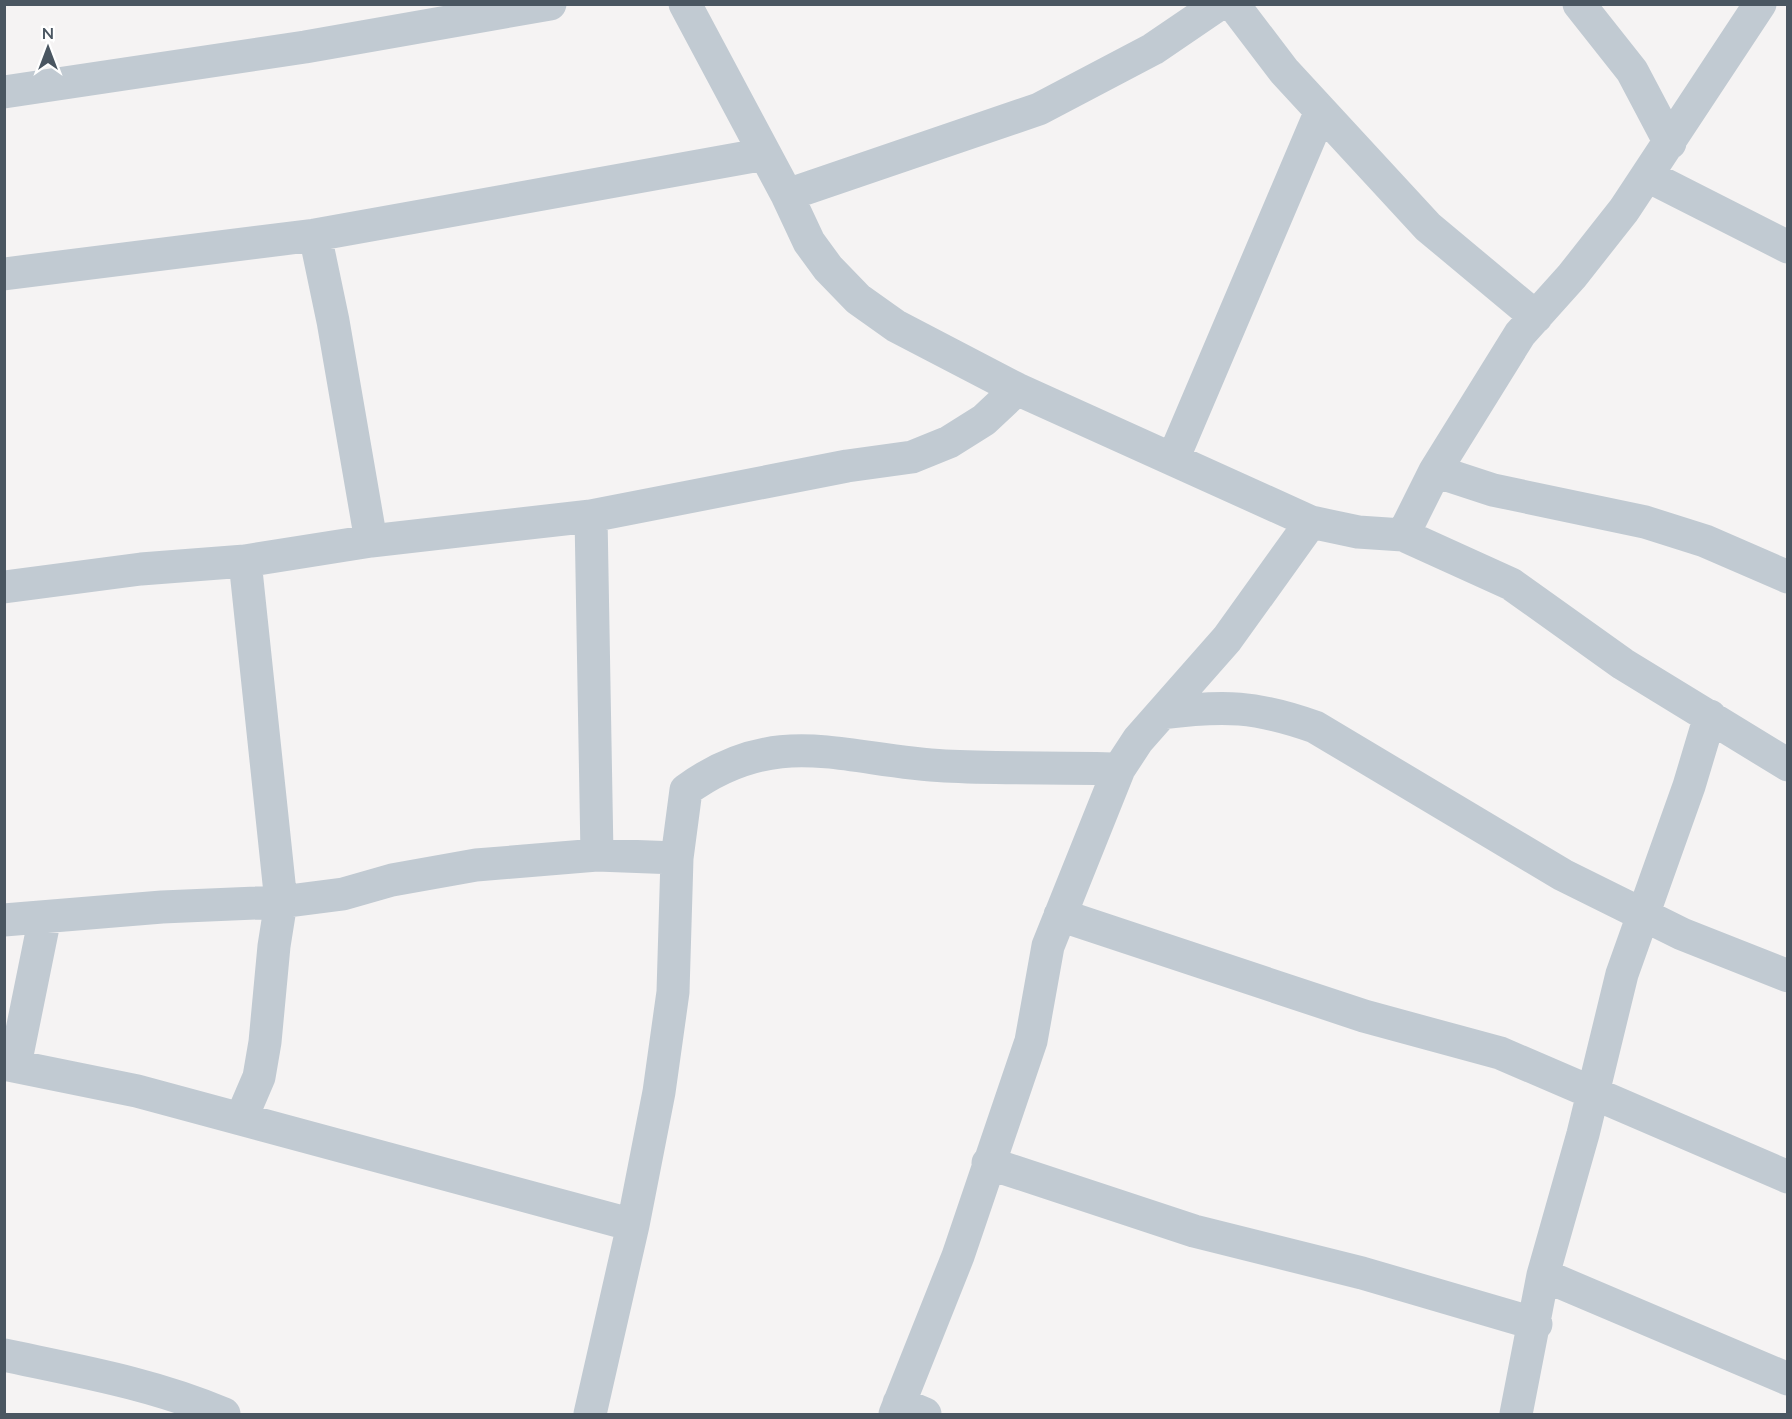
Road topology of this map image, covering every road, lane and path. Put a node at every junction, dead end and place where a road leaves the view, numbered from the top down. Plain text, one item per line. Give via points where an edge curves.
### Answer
1 (550, 4) edge
2 (685, 4) edge
3 (1219, 4) edge
4 (1233, 4) edge
5 (1579, 4) edge
6 (1760, 4) edge
7 (4, 92) edge
8 (1321, 111) junction
9 (1670, 143) junction
10 (765, 154) junction
11 (1648, 176) junction
12 (787, 195) junction
13 (315, 235) junction
14 (1788, 247) edge
15 (4, 274) edge
16 (1536, 316) junction
17 (1017, 389) junction
18 (1173, 459) junction
19 (1435, 471) junction
20 (591, 516) junction
21 (1311, 522) junction
22 (1403, 536) junction
23 (371, 541) junction
24 (245, 561) junction
25 (1788, 577) edge
26 (4, 586) edge
27 (1162, 713) junction
28 (1710, 716) junction
29 (1788, 765) edge
30 (1119, 769) junction
31 (597, 855) junction
32 (677, 858) junction
33 (281, 902) junction
34 (1060, 915) junction
35 (1641, 915) junction
36 (45, 917) junction
37 (4, 920) edge
38 (1788, 976) edge
39 (10, 1064) edge
40 (1593, 1092) junction
41 (241, 1119) junction
42 (988, 1163) junction
43 (1788, 1177) edge
44 (633, 1224) junction
45 (1543, 1275) junction
46 (1536, 1324) junction
47 (4, 1354) edge
48 (1788, 1379) edge
49 (906, 1411) edge
50 (224, 1414) edge
51 (590, 1414) edge
52 (1516, 1414) edge

1 - 7 street via 304,47
2 - 10 street
3 - 12 street via 1153,49 1040,109
4 - 8 street via 1284,71
5 - 9 street via 1632,71
6 - 9 street
8 - 16 street via 1428,227
8 - 18 street
9 - 11 street
10 - 12 street
10 - 13 street
11 - 14 street
11 - 16 street via 1572,276
12 - 17 street via 809,242 858,298 896,326
13 - 15 street
13 - 23 street
16 - 19 street via 1520,334
17 - 18 street
17 - 20 street via 984,420 949,442 912,457
18 - 21 street
19 - 22 street
19 - 25 street via 1493,490 1645,522 1705,541
20 - 23 street
20 - 31 street
21 - 22 street
21 - 27 street via 1227,639
22 - 28 street via 1511,584 1623,664
23 - 24 street
24 - 26 street
24 - 33 street
27 - 30 street
27 - 35 street via 1244,707 1278,713 1315,727 1500,839
28 - 29 street
28 - 35 street via 1689,786
30 - 32 street via 943,766 791,749 714,770 686,790
30 - 34 street
31 - 32 street
31 - 33 street via 476,865 392,880 342,894
32 - 44 street via 673,992 659,1092
33 - 36 street
33 - 41 street via 266,1042 259,1077
34 - 40 street via 1364,1017 1500,1053
34 - 42 street via 1048,945 1031,1041
35 - 38 street
35 - 40 street
36 - 37 street
36 - 39 street
39 - 41 street via 137,1091
40 - 43 street
40 - 45 street
41 - 44 street
42 - 46 street via 1194,1230 1362,1273
42 - 49 street
44 - 51 street
45 - 46 street
45 - 48 street
46 - 52 street
47 - 50 street via 130,1382

